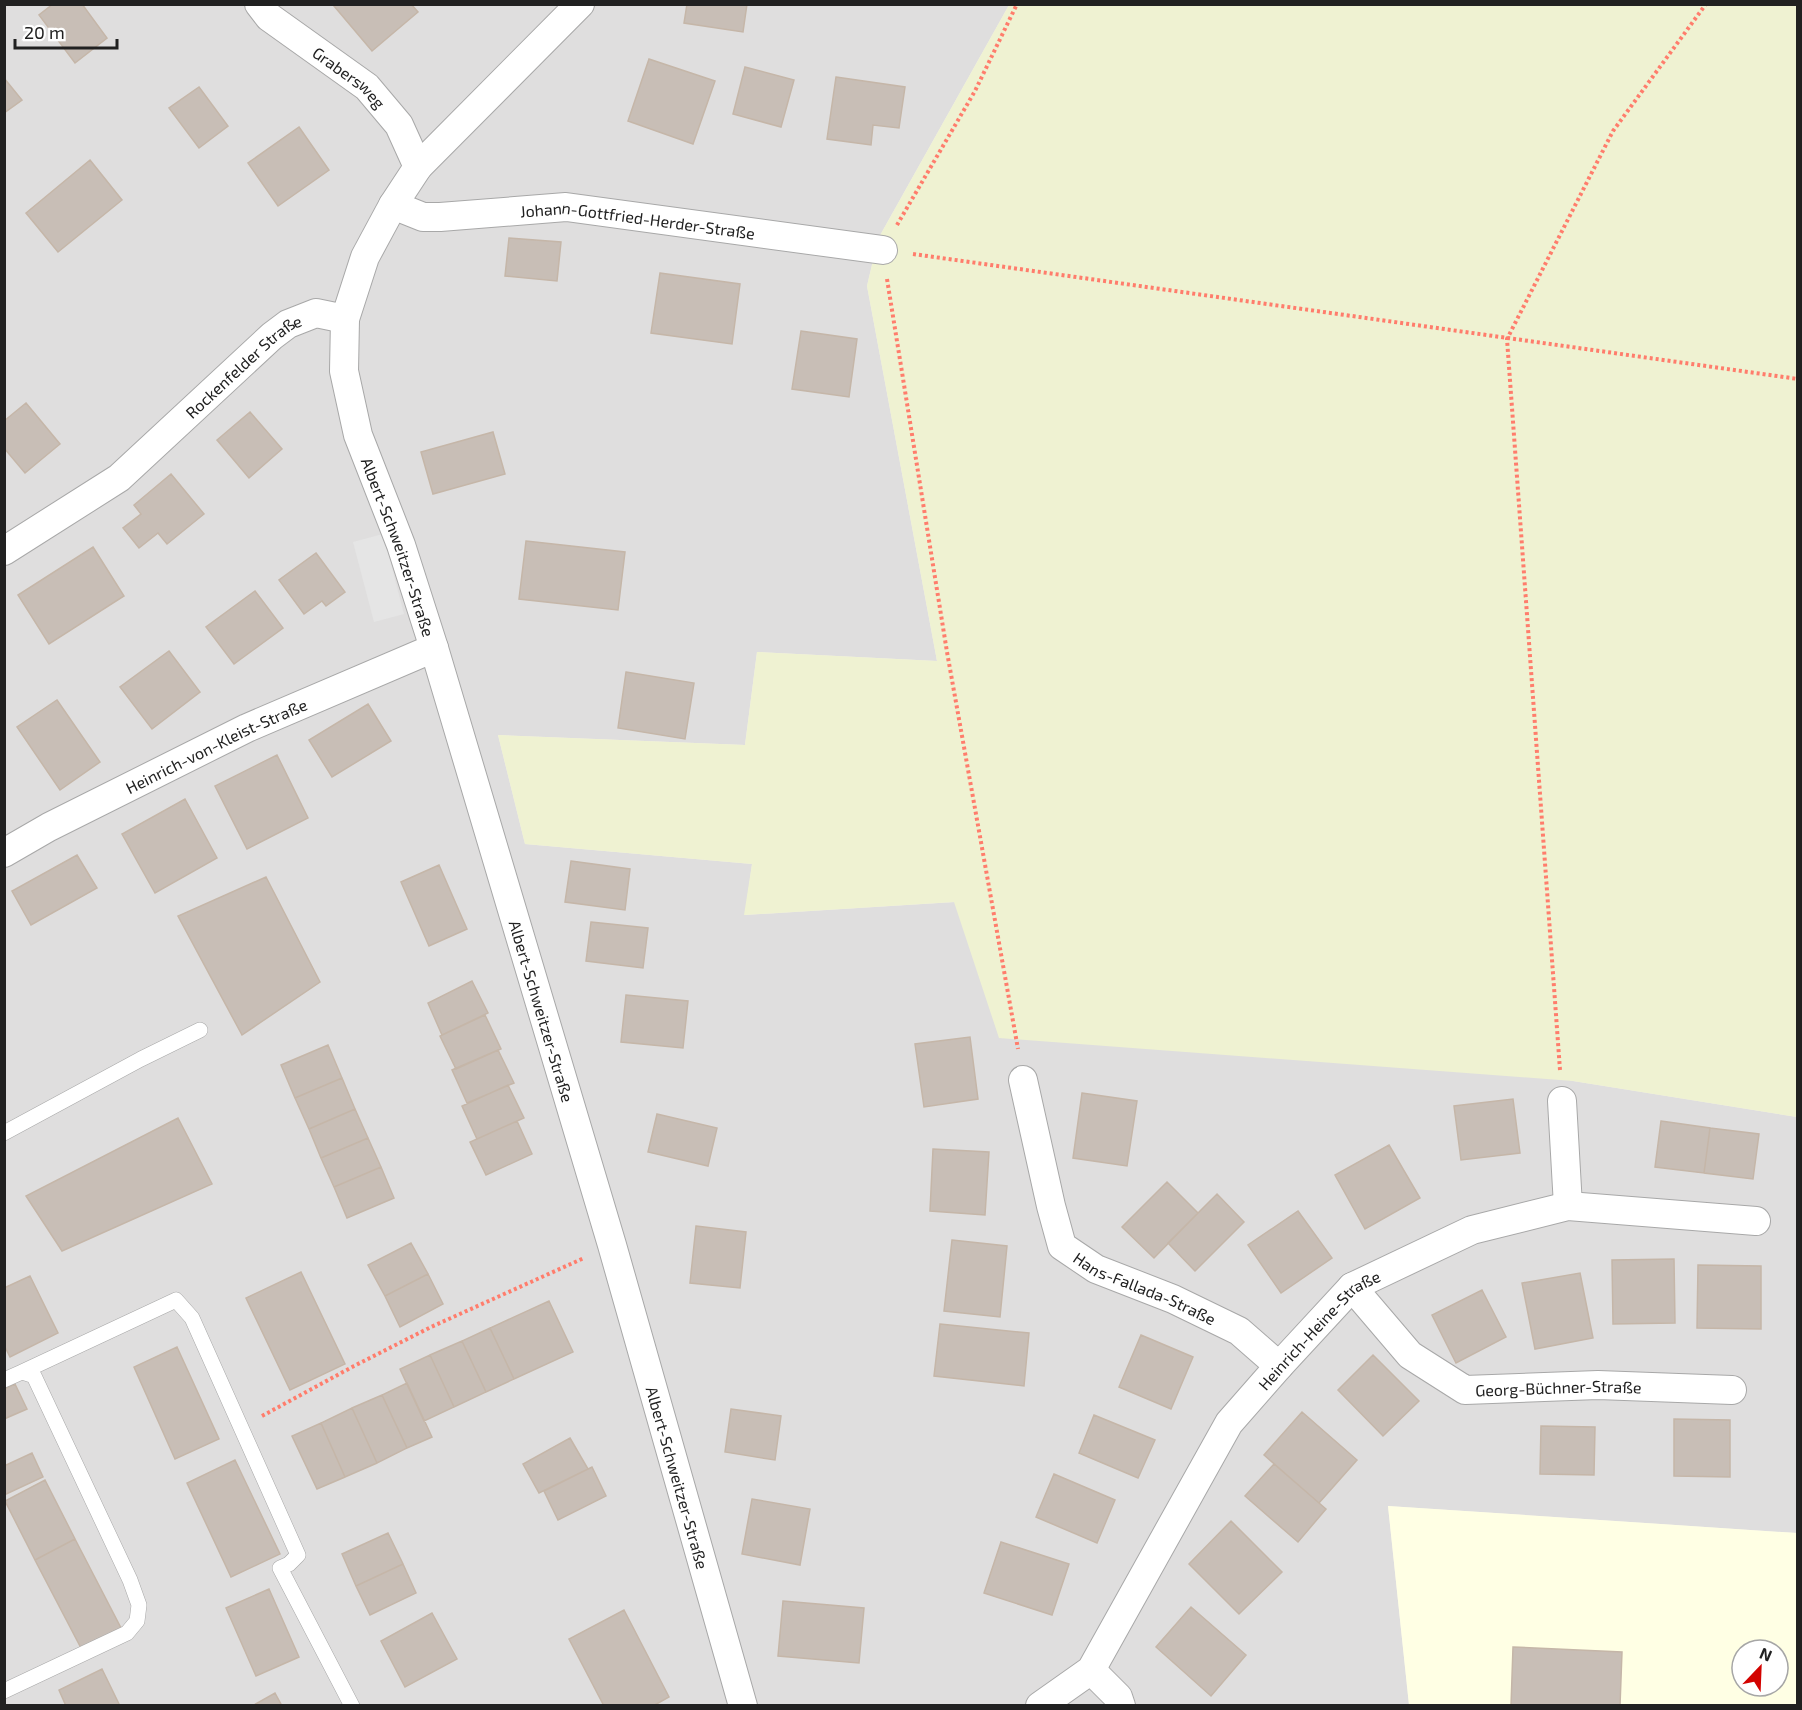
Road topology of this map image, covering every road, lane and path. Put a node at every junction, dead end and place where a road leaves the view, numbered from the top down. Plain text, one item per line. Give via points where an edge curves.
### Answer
1 (259, 4) edge
2 (580, 4) edge
3 (1017, 4) edge
4 (1706, 4) edge
5 (418, 167) junction
6 (393, 205) junction
7 (883, 250) junction
8 (345, 319) junction
9 (1507, 339) junction
10 (1797, 379) edge
11 (4, 550) edge
12 (434, 648) junction
13 (4, 853) edge
14 (200, 1030) dead end
15 (1023, 1080) joint
16 (1562, 1101) joint
17 (4, 1133) edge
18 (1568, 1206) junction
19 (1756, 1221) dead end
20 (612, 1245) junction
21 (1353, 1287) junction
22 (1279, 1366) junction
23 (22, 1372) junction
24 (4, 1380) edge
25 (1732, 1390) dead end
26 (242, 1427) junction
27 (1091, 1670) junction
28 (4, 1691) edge
29 (352, 1706) edge
30 (743, 1706) edge
31 (1040, 1706) edge
32 (1121, 1706) edge

1 - 5 street, Grabersweg via 269,17 367,87 399,125
2 - 5 street
3 - 7 path via 975,91
4 - 9 path via 1613,131
5 - 6 street
6 - 7 street, Johann-Gottfried-Herder-Straße via 423,217 566,207
6 - 8 street via 364,257
7 - 9 path
7 - 15 path via 947,652
8 - 11 street, Rockenfelder Straße via 316,313 288,324 119,478
8 - 12 street, Albert-Schweitzer-Straße via 344,371 358,435 401,545
9 - 10 path
9 - 16 path
12 - 13 street, Heinrich-von-Kleist-Straße via 247,728 49,826
12 - 20 street, Albert-Schweitzer-Straße
14 - 17 lane
15 - 22 street, Hans-Fallada-Straße via 1062,1246 1095,1269 1173,1299 1239,1331
16 - 18 street
18 - 19 street, Heinrich-Heine-Straße
18 - 21 street, Heinrich-Heine-Straße via 1472,1230
20 - 26 path via 411,1337
20 - 30 street, Albert-Schweitzer-Straße
21 - 22 street, Heinrich-Heine-Straße
21 - 25 street, Georg-Büchner-Straße via 1410,1354 1465,1390 1598,1385
22 - 27 street, Heinrich-Heine-Straße via 1229,1424
23 - 24 lane
23 - 26 lane via 176,1300 192,1318
23 - 28 lane via 34,1376 139,1605 137,1621 127,1633
26 - 29 lane via 298,1555 280,1568
27 - 31 street, Heinrich-Heine-Straße
27 - 32 street

